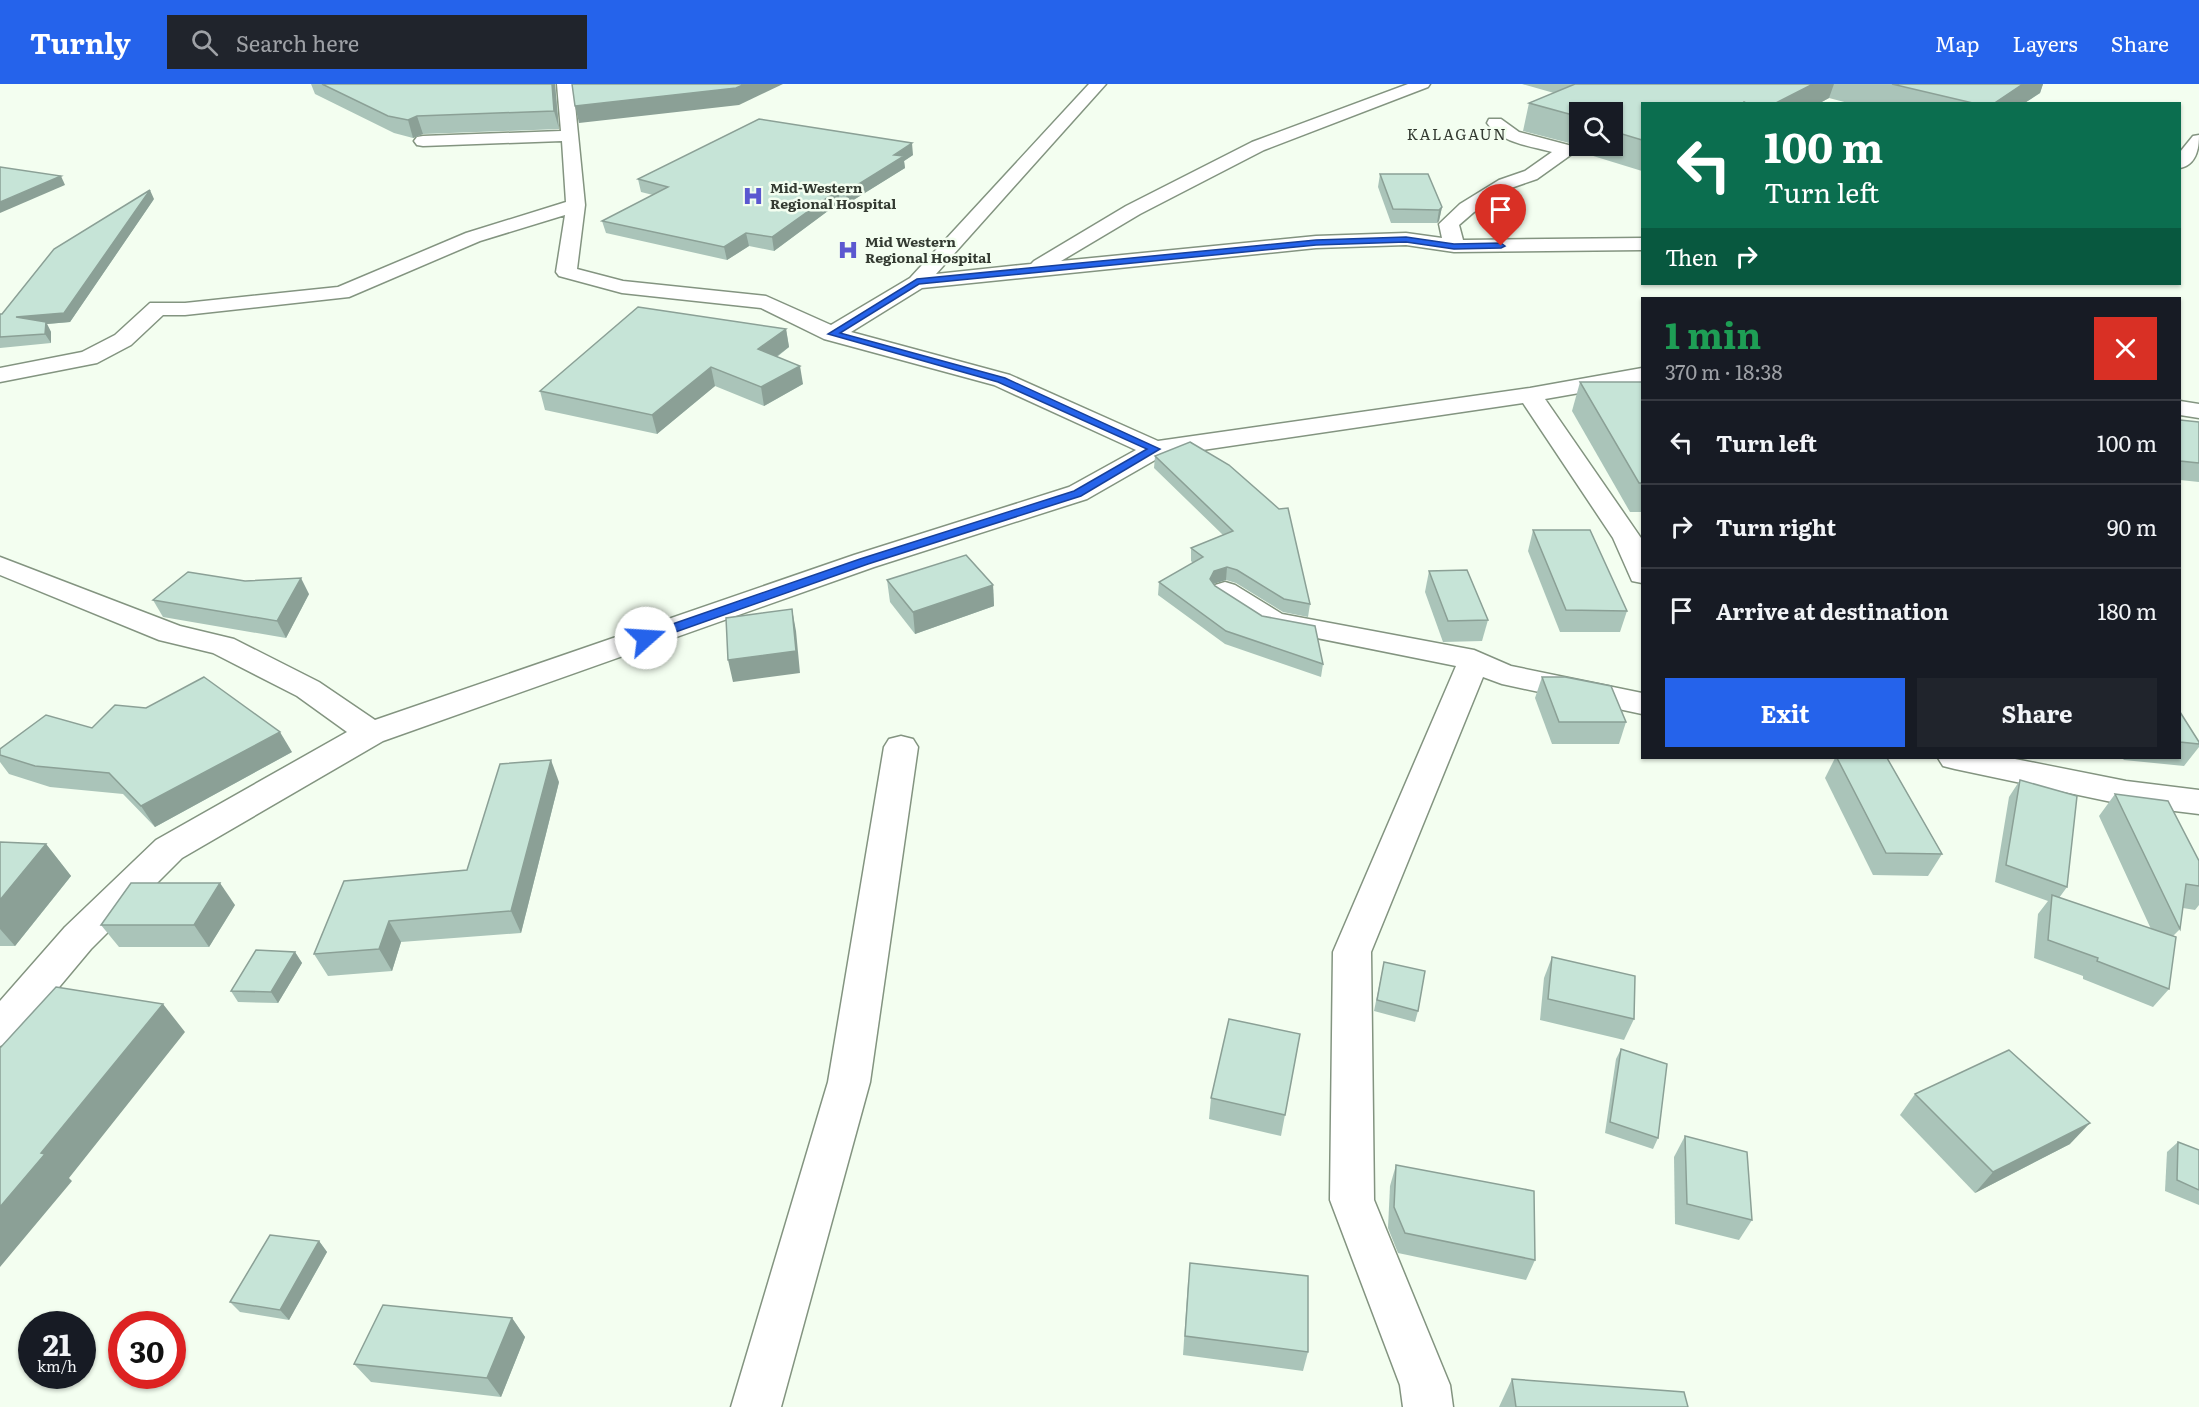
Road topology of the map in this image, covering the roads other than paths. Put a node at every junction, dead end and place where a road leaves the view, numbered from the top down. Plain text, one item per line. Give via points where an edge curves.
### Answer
1 (565, 84) edge
2 (1098, 84) edge
3 (1422, 84) edge
4 (1495, 123) dead end
5 (570, 136) junction
6 (2199, 140) edge
7 (423, 141) edge
8 (2181, 162) edge
9 (576, 205) junction
10 (1641, 244) edge
11 (1454, 246) junction
12 (1031, 271) junction
13 (917, 282) junction
14 (832, 334) junction
15 (0, 375) edge
16 (1641, 375) edge
17 (1530, 394) junction
18 (2181, 408) edge
19 (2199, 411) edge
20 (1155, 449) junction
21 (0, 565) edge
22 (1641, 572) edge
23 (1225, 591) edge
24 (1474, 660) junction
25 (1641, 703) edge
26 (371, 733) junction
27 (901, 747) dead end
28 (1960, 759) edge
29 (2199, 802) edge
30 (0, 1029) edge
31 (756, 1407) edge
32 (1428, 1407) edge

1 - 5 street
2 - 13 street
3 - 12 street via 1258,146 1133,210
4 - 11 street via 1513,136 1566,150 1531,175 1505,184 1467,208 1449,224
5 - 7 street
5 - 9 street
6 - 8 street
9 - 14 street via 566,272 622,287 766,302
9 - 15 street via 473,237 342,293 185,309 158,308 123,340 89,358
10 - 11 street
11 - 12 street via 1406,239 1316,242
12 - 13 street
13 - 14 street
14 - 20 street via 1002,380
16 - 17 street
17 - 20 street
17 - 22 street via 1628,538
18 - 19 street
20 - 26 street via 1078,493 864,561
21 - 26 street via 170,633 223,646 308,689
23 - 24 street via 1273,621
24 - 25 street via 1502,674
24 - 32 street via 1352,952 1352,1200 1425,1385
26 - 30 street via 169,849 78,938
27 - 31 street via 849,1082
28 - 29 street via 2126,794

